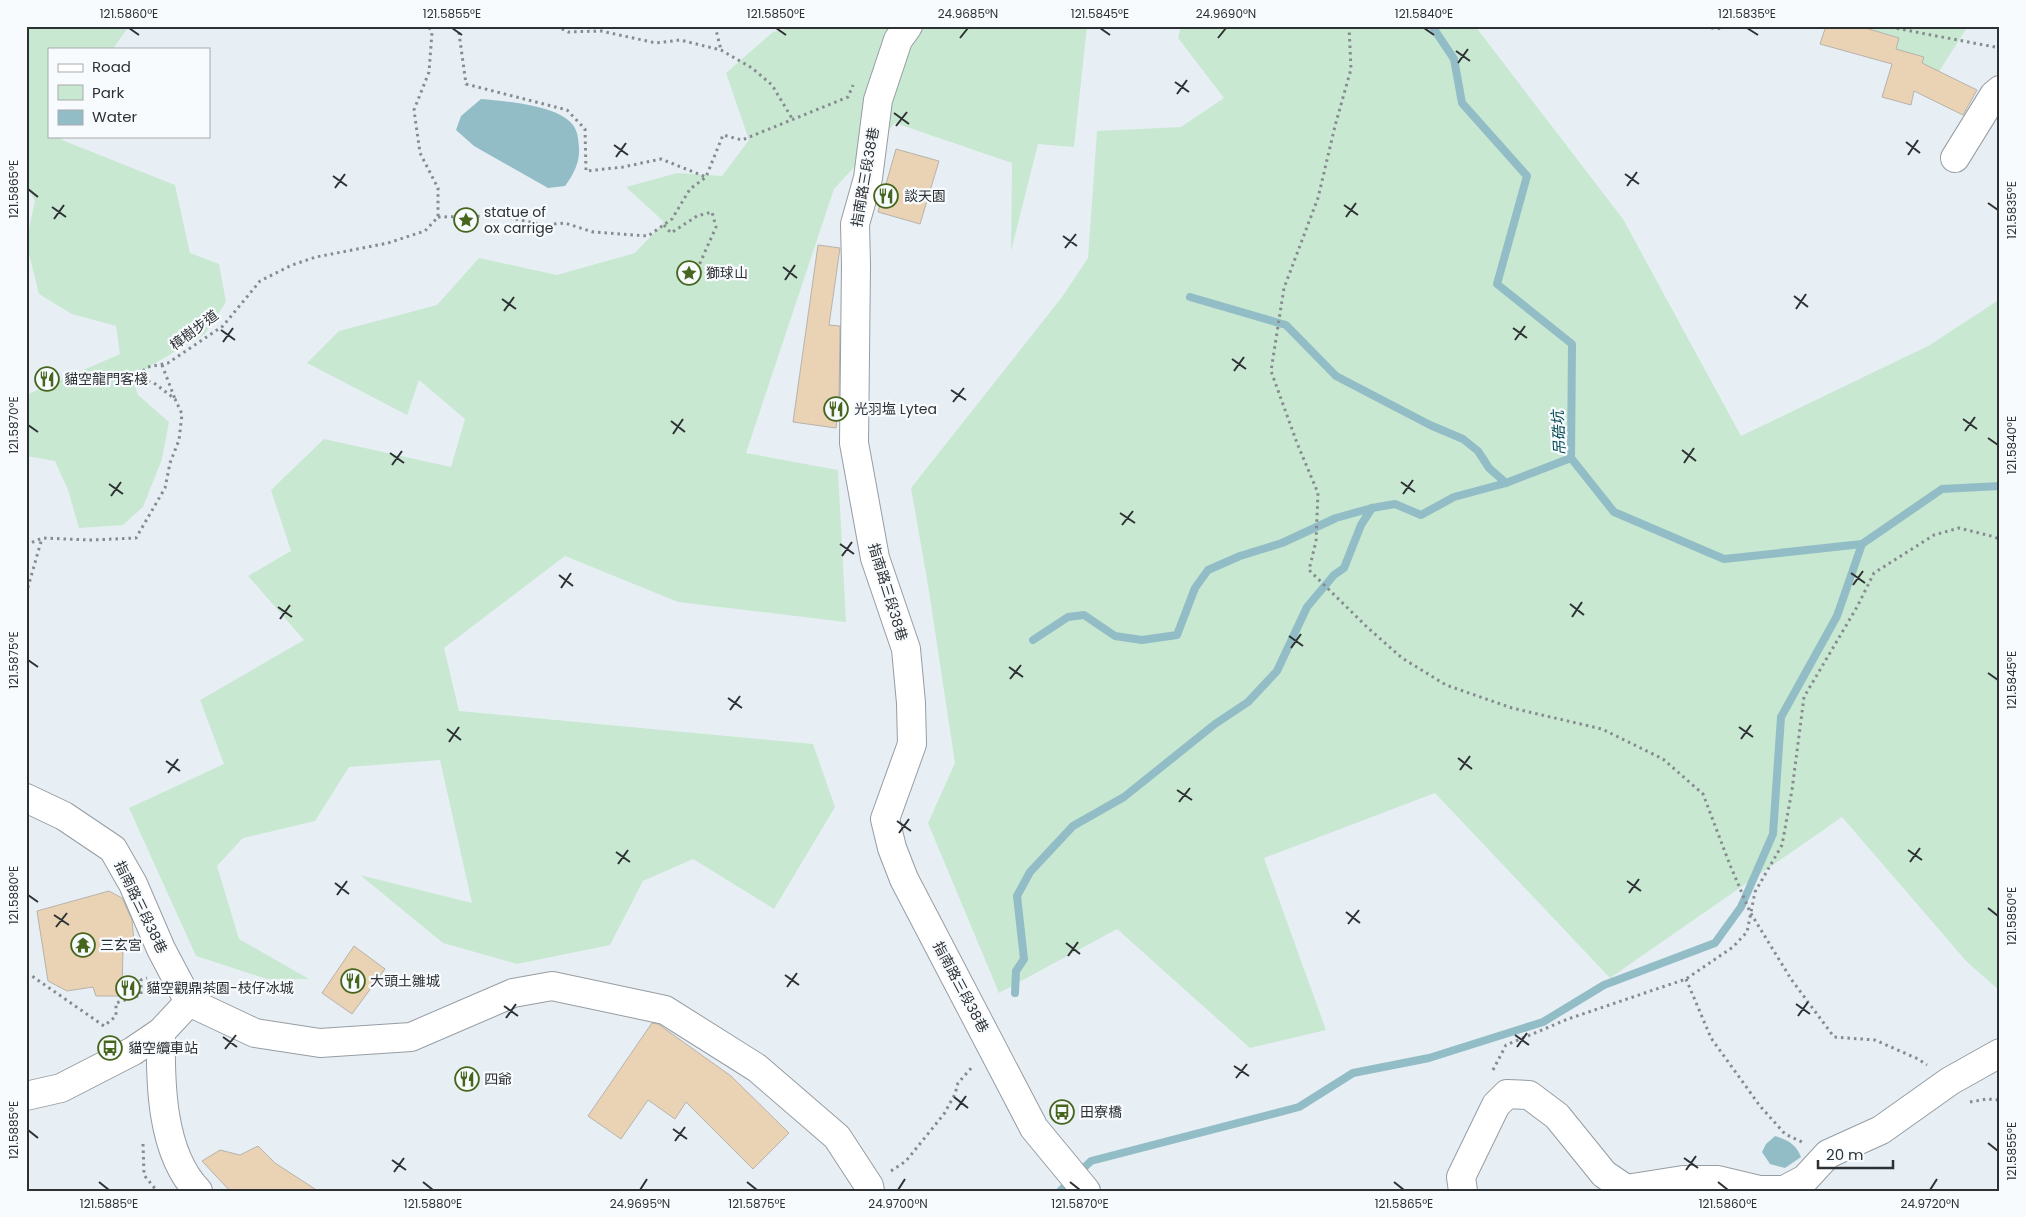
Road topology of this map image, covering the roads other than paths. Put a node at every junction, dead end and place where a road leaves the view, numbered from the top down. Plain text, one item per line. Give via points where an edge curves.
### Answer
1 (908, 26) edge
2 (2000, 90) edge
3 (1954, 158) dead end
4 (26, 798) edge
5 (189, 1002) junction
6 (161, 1032) junction
7 (2000, 1053) edge
8 (26, 1096) edge
9 (870, 1188) edge
10 (198, 1191) edge
11 (1086, 1191) edge
12 (1463, 1191) edge

1 - 11 street, 指南路三段38巷 via 898,40 878,100 868,178 855,224 854,443 875,558 906,649 911,703 912,744 885,819 904,879 1034,1128
2 - 3 street
4 - 5 street, 指南路三段38巷 via 64,816 113,849
5 - 6 street
5 - 9 street via 255,1032 320,1043 412,1038 513,993 552,986 665,1010 757,1068 837,1137
6 - 8 street via 132,1051 60,1088
6 - 10 street via 164,1110 172,1146
7 - 12 street via 1956,1092 1828,1154 1805,1179 1784,1190 1760,1190 1718,1180 1683,1180 1626,1189 1604,1174 1557,1116 1529,1095 1506,1094 1496,1105 1461,1177

